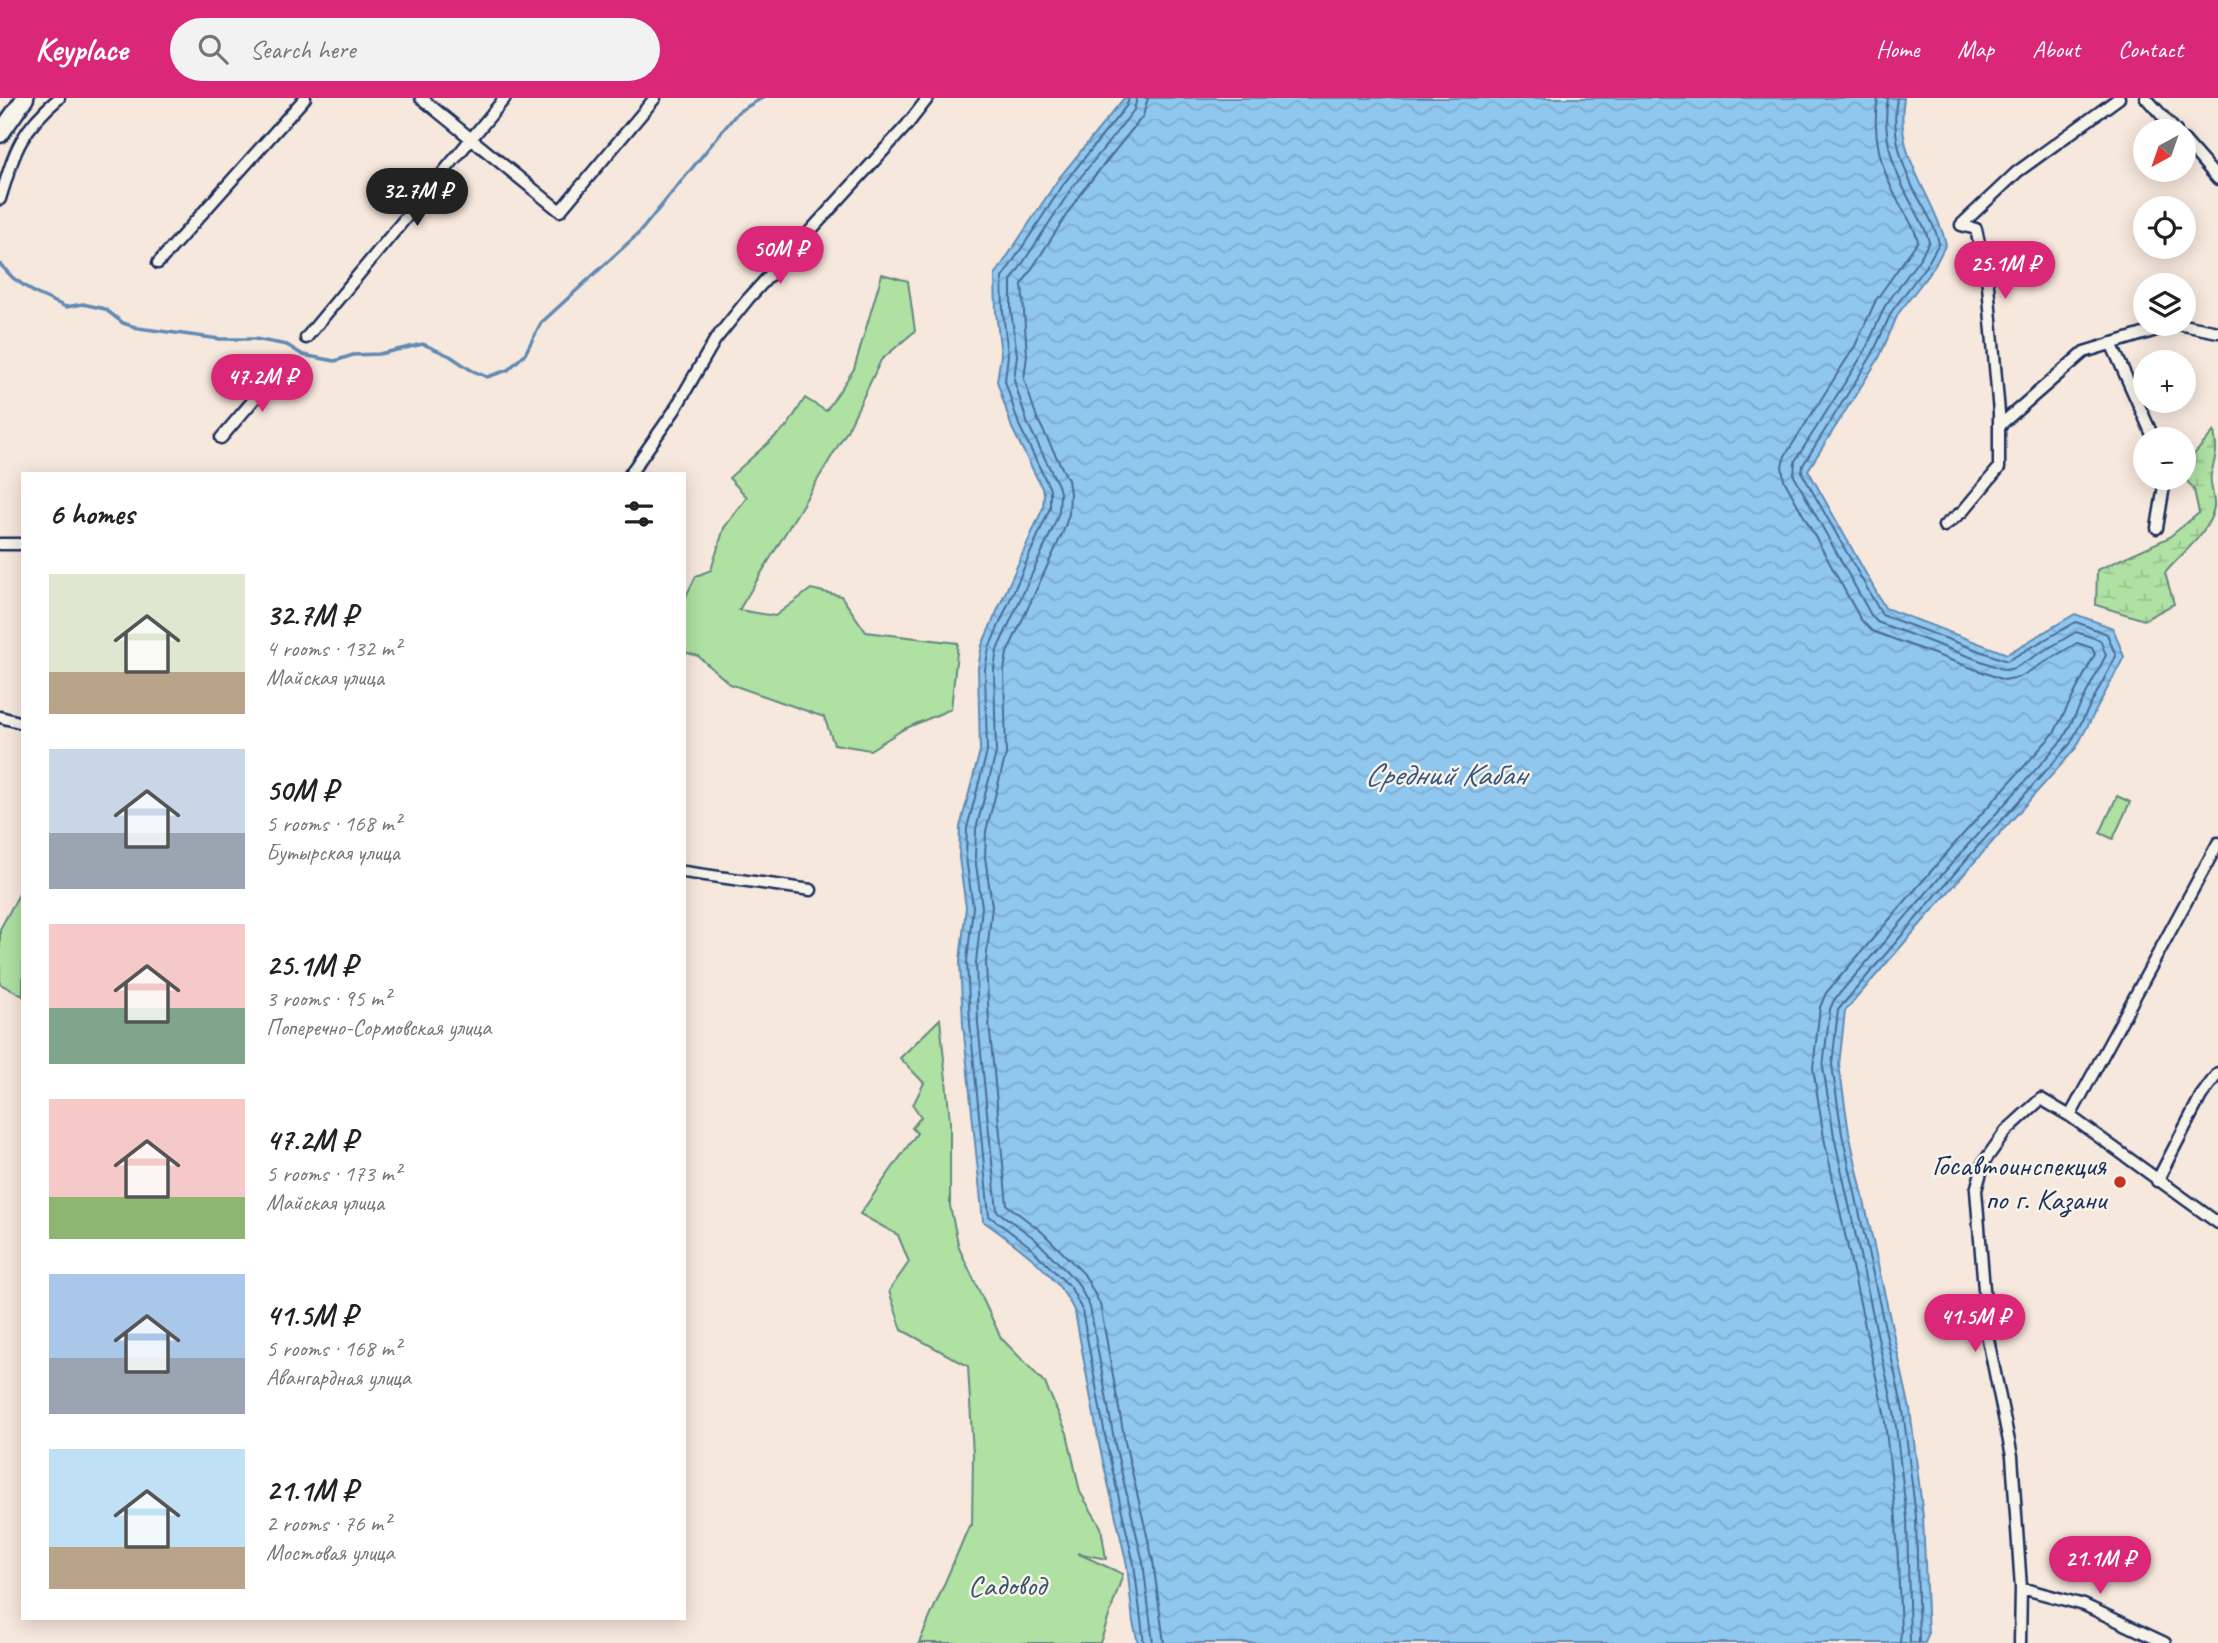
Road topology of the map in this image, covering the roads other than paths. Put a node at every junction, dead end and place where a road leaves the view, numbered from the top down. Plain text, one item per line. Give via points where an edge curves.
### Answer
1 (25, 98) edge
2 (59, 98) edge
3 (305, 98) edge
4 (421, 98) edge
5 (505, 98) edge
6 (655, 98) edge
7 (929, 98) edge
8 (2119, 98) edge
9 (2146, 98) edge
10 (2165, 119) edge
11 (0, 134) edge
12 (470, 140) junction
13 (2196, 153) edge
14 (2218, 178) edge
15 (0, 199) edge
16 (158, 263) dead end
17 (2196, 328) edge
18 (2218, 332) edge
19 (2135, 336) edge
20 (306, 338) dead end
21 (2111, 343) junction
22 (280, 369) dead end
23 (1999, 426) junction
24 (2149, 427) edge
25 (220, 438) dead end
26 (631, 472) edge
27 (2163, 490) edge
28 (1944, 526) dead end
29 (2157, 528) dead end
30 (0, 544) edge
31 (21, 544) edge
32 (0, 717) edge
33 (21, 722) edge
34 (2218, 843) edge
35 (686, 872) edge
36 (811, 890) dead end
37 (2218, 1073) edge
38 (2070, 1116) junction
39 (2157, 1181) junction
40 (2218, 1223) edge
41 (2021, 1588) junction
42 (2020, 1643) edge
43 (2165, 1643) edge

1 - 11 main road
2 - 15 street via 24,133
3 - 16 street
4 - 12 street
5 - 12 street
6 - 12 street via 560,211
7 - 26 street via 715,340
8 - 23 street via 2017,172 1961,225 1976,229 1988,285
9 - 10 street
12 - 20 street
13 - 14 street
17 - 18 street
19 - 21 street
21 - 23 street via 2084,352
21 - 24 street
22 - 25 street
23 - 28 street via 1999,468
27 - 29 street
30 - 31 street
32 - 33 street
34 - 38 street
35 - 36 street
37 - 39 street via 2200,1096
38 - 39 street
38 - 41 street via 2041,1099 2006,1131 1983,1162 1976,1190 1988,1339 2012,1456
39 - 40 street
41 - 42 street
41 - 43 street via 2084,1605

